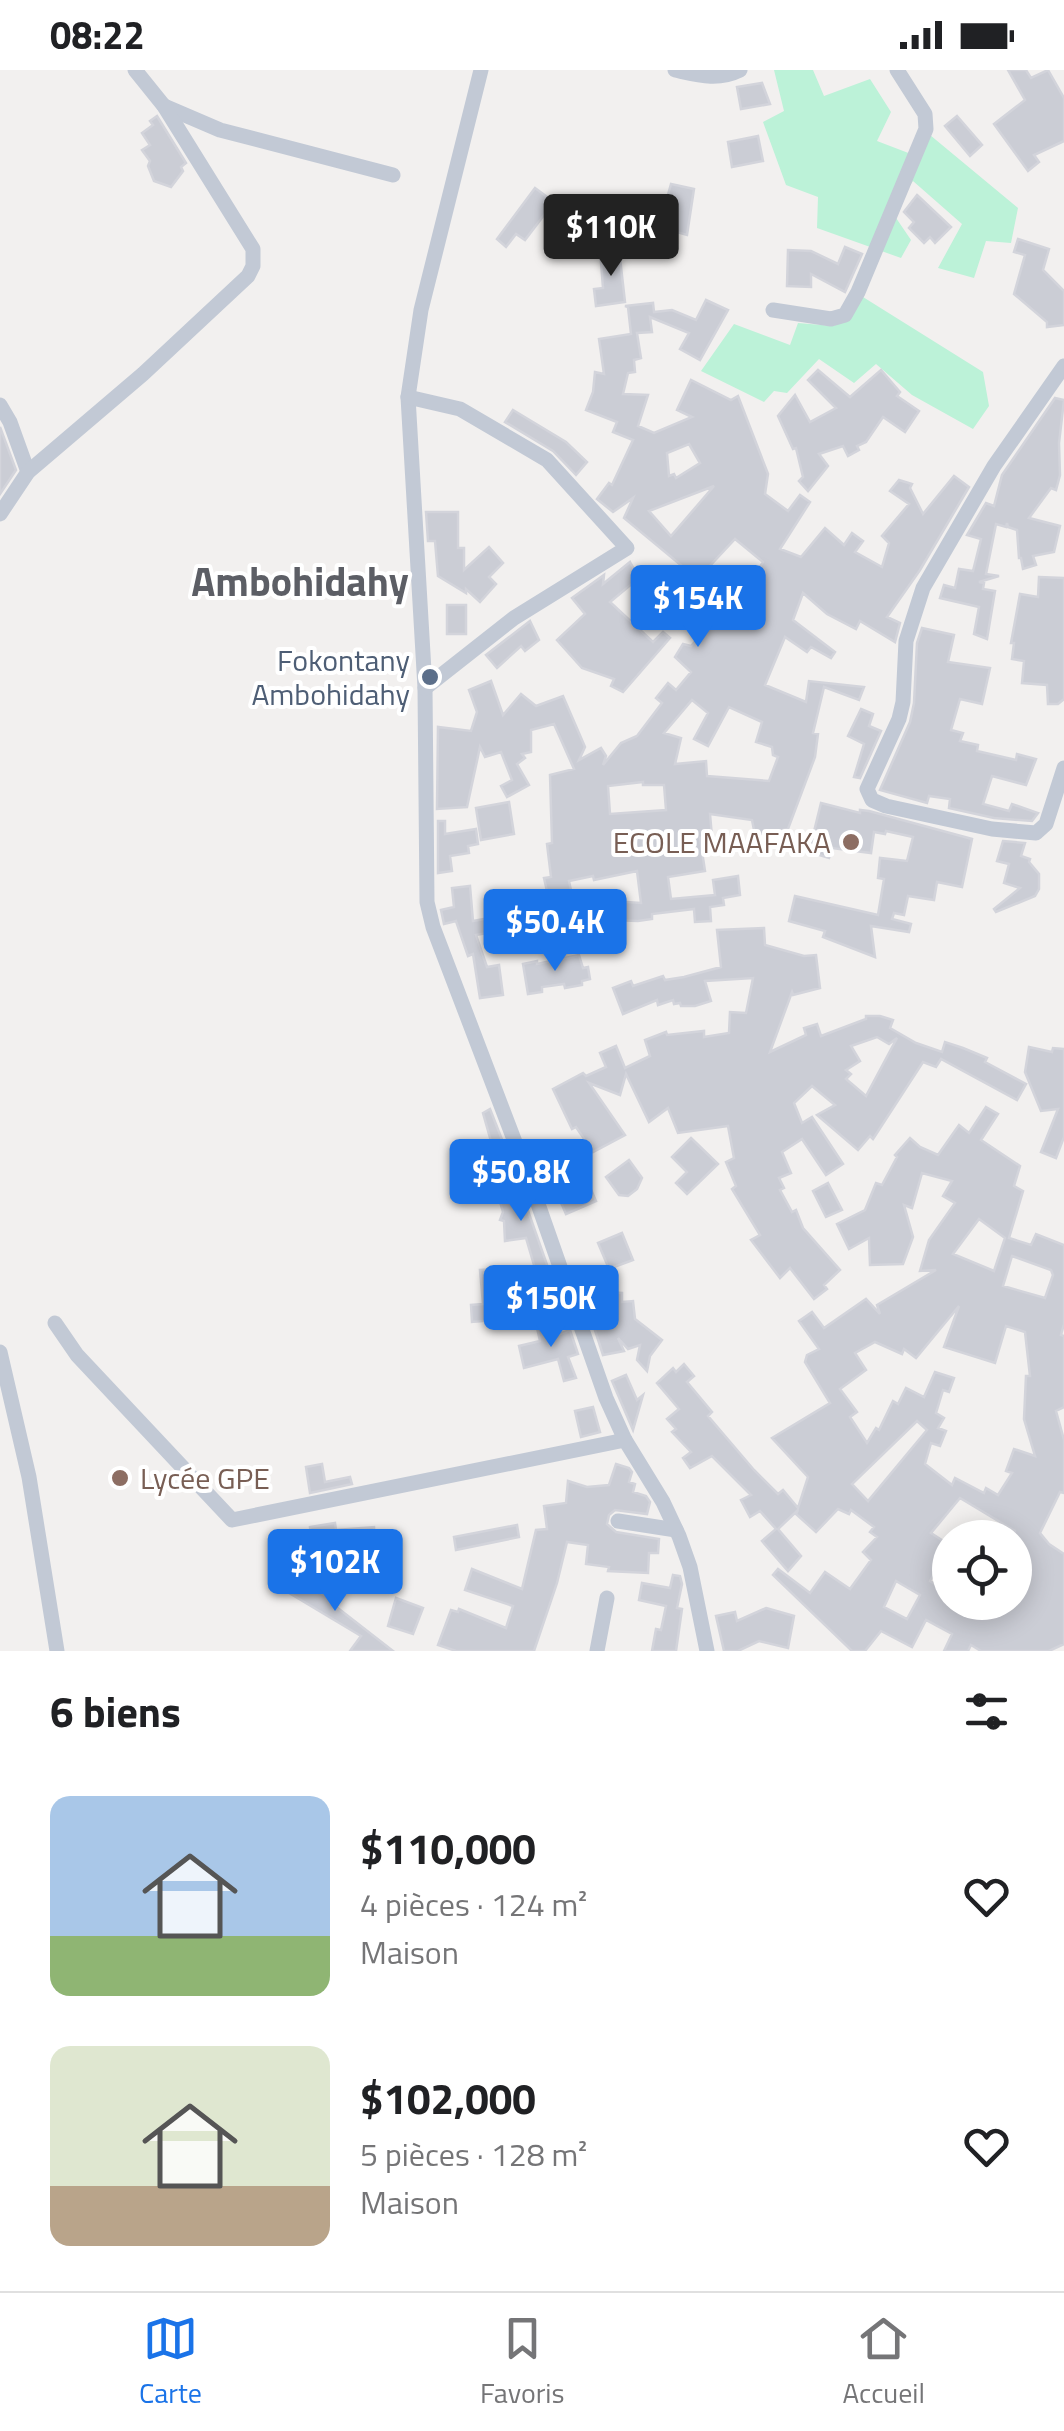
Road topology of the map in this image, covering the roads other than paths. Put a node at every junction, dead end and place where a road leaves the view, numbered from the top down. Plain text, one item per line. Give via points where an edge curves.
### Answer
1 (135, 70) edge
2 (481, 70) edge
3 (675, 70) edge
4 (740, 70) edge
5 (897, 70) edge
6 (164, 106) junction
7 (393, 175) dead end
8 (773, 310) dead end
9 (1064, 366) edge
10 (408, 398) junction
11 (0, 404) edge
12 (28, 472) junction
13 (0, 514) edge
14 (425, 688) junction
15 (1064, 768) edge
16 (55, 1323) dead end
17 (0, 1352) edge
18 (625, 1440) junction
19 (618, 1521) dead end
20 (676, 1530) junction
21 (607, 1598) dead end
22 (57, 1651) edge
23 (597, 1651) edge
24 (707, 1651) edge

1 - 6 street
2 - 10 street via 421,310
3 - 4 street via 706,77
5 - 8 street via 925,114 926,129 858,292 845,315 831,319
6 - 7 street via 220,130
6 - 12 street via 252,249 253,266 144,374
9 - 15 street via 994,466 923,588 906,641 904,702 867,790 886,806 1036,833 1046,824
10 - 14 street
10 - 14 street via 460,410 547,460 627,548 514,618
11 - 12 street
12 - 13 street
14 - 18 street via 424,874 433,927
16 - 18 street via 77,1355 232,1520
17 - 22 street via 29,1477
18 - 20 street
19 - 20 street
20 - 24 street
21 - 23 street

